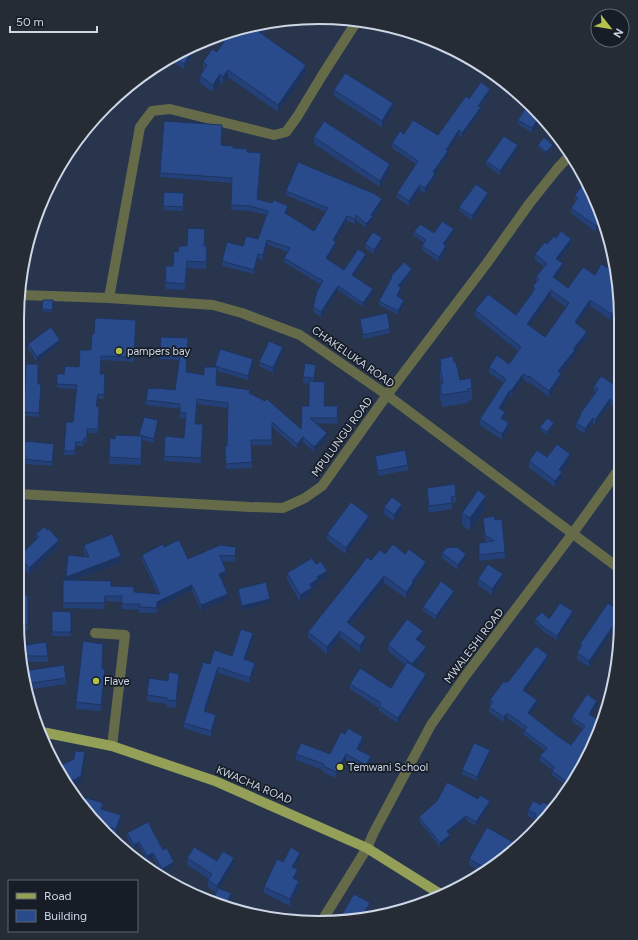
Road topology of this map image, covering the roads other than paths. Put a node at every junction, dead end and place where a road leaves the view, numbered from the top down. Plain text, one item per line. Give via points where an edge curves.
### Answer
1 (353, 27) edge
2 (566, 159) edge
3 (25, 295) edge
4 (109, 298) junction
5 (387, 395) junction
6 (614, 477) edge
7 (24, 494) edge
8 (573, 533) junction
9 (614, 564) edge
10 (95, 633) dead end
11 (46, 733) edge
12 (112, 746) junction
13 (366, 848) junction
14 (436, 892) edge
15 (325, 916) edge

1 - 4 street via 286,132 274,135 170,109 152,111 140,128
2 - 5 street, MPULUNGU ROAD via 529,204
3 - 4 street, CHAKELUKA ROAD
4 - 5 street, CHAKELUKA ROAD via 213,305 242,313 300,335
5 - 7 street, MPULUNGU ROAD via 322,486 305,498 283,508
5 - 8 street, CHAKELUKA ROAD
6 - 8 street, MWALESHI ROAD
8 - 9 street, CHAKELUKA ROAD
8 - 13 street, MWALESHI ROAD via 431,725
10 - 12 street via 125,635
11 - 12 main road, KWACHA ROAD
12 - 13 main road, KWACHA ROAD via 215,781
13 - 14 main road, KWACHA ROAD
13 - 15 street, MWALESHI ROAD

